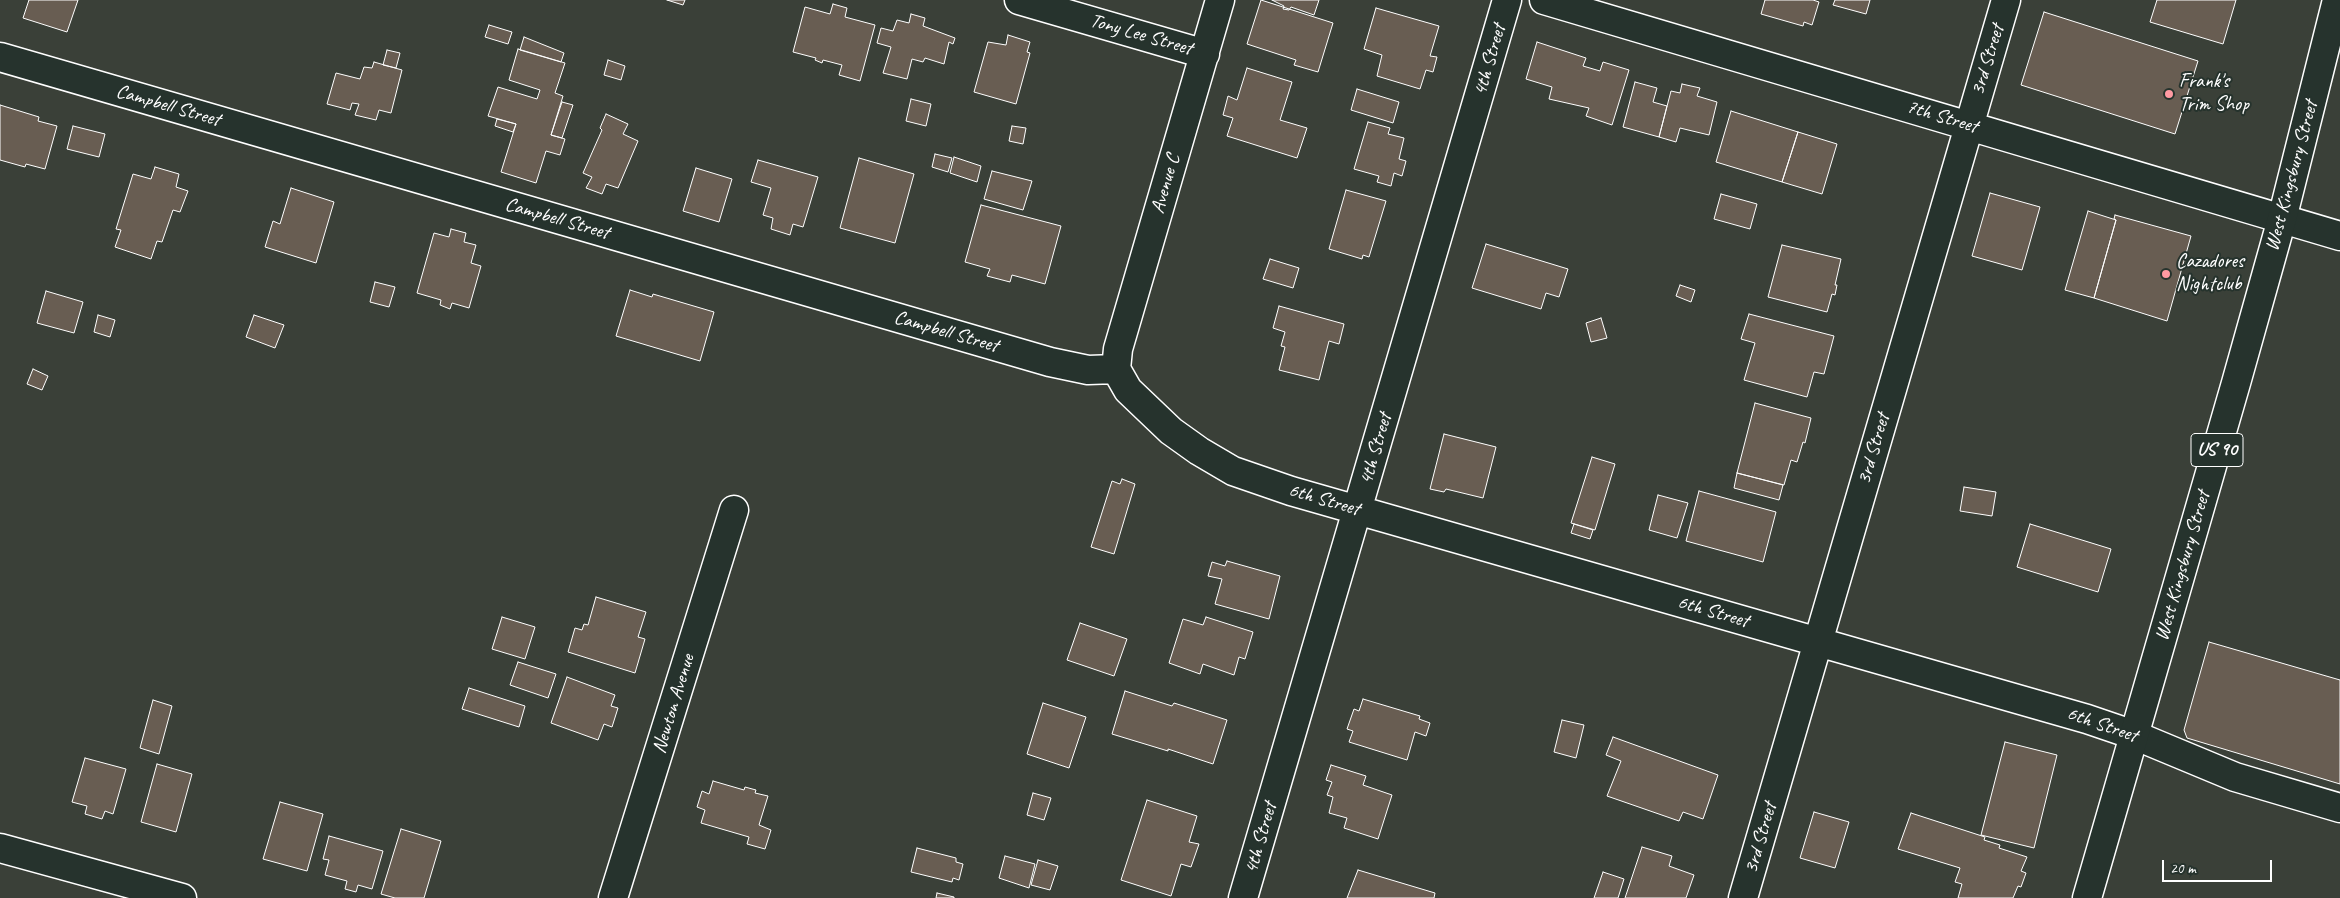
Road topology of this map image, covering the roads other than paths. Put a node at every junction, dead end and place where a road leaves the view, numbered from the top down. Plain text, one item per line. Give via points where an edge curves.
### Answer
1 (1019, 0) edge
2 (1220, 0) edge
3 (1508, 0) edge
4 (1544, 0) edge
5 (2006, 0) edge
6 (2337, 0) edge
7 (1205, 54) junction
8 (0, 57) edge
9 (1968, 125) junction
10 (2282, 219) junction
11 (2340, 236) edge
12 (1116, 369) junction
13 (1358, 509) junction
14 (734, 510) dead end
15 (1817, 643) junction
16 (2134, 735) junction
17 (2340, 808) edge
18 (0, 848) edge
19 (182, 898) edge
20 (613, 898) edge
21 (1243, 898) edge
22 (1743, 898) edge
23 (2087, 898) edge

1 - 7 street, Tony Lee Street
2 - 7 street, Avenue C
3 - 13 street, 4th Street
4 - 9 street, 7th Street
5 - 9 street, 3rd Street
6 - 10 street, West Kingsbury Street / US 90
7 - 12 street, Avenue C via 1118,349
8 - 12 street, Campbell Street via 1050,362 1088,370
9 - 10 street, 7th Street
9 - 15 street, 3rd Street
10 - 11 street, 7th Street
10 - 16 street, West Kingsbury Street / US 90
12 - 13 street, 6th Street via 1128,390 1171,431 1199,452 1233,471
13 - 15 street, 6th Street
13 - 21 street, 4th Street
14 - 20 street, Newton Avenue
15 - 16 street, 6th Street via 2087,718
15 - 22 street, 3rd Street
16 - 17 street, 6th Street via 2235,777
16 - 23 street, West Kingsbury Street / US 90
18 - 19 street

